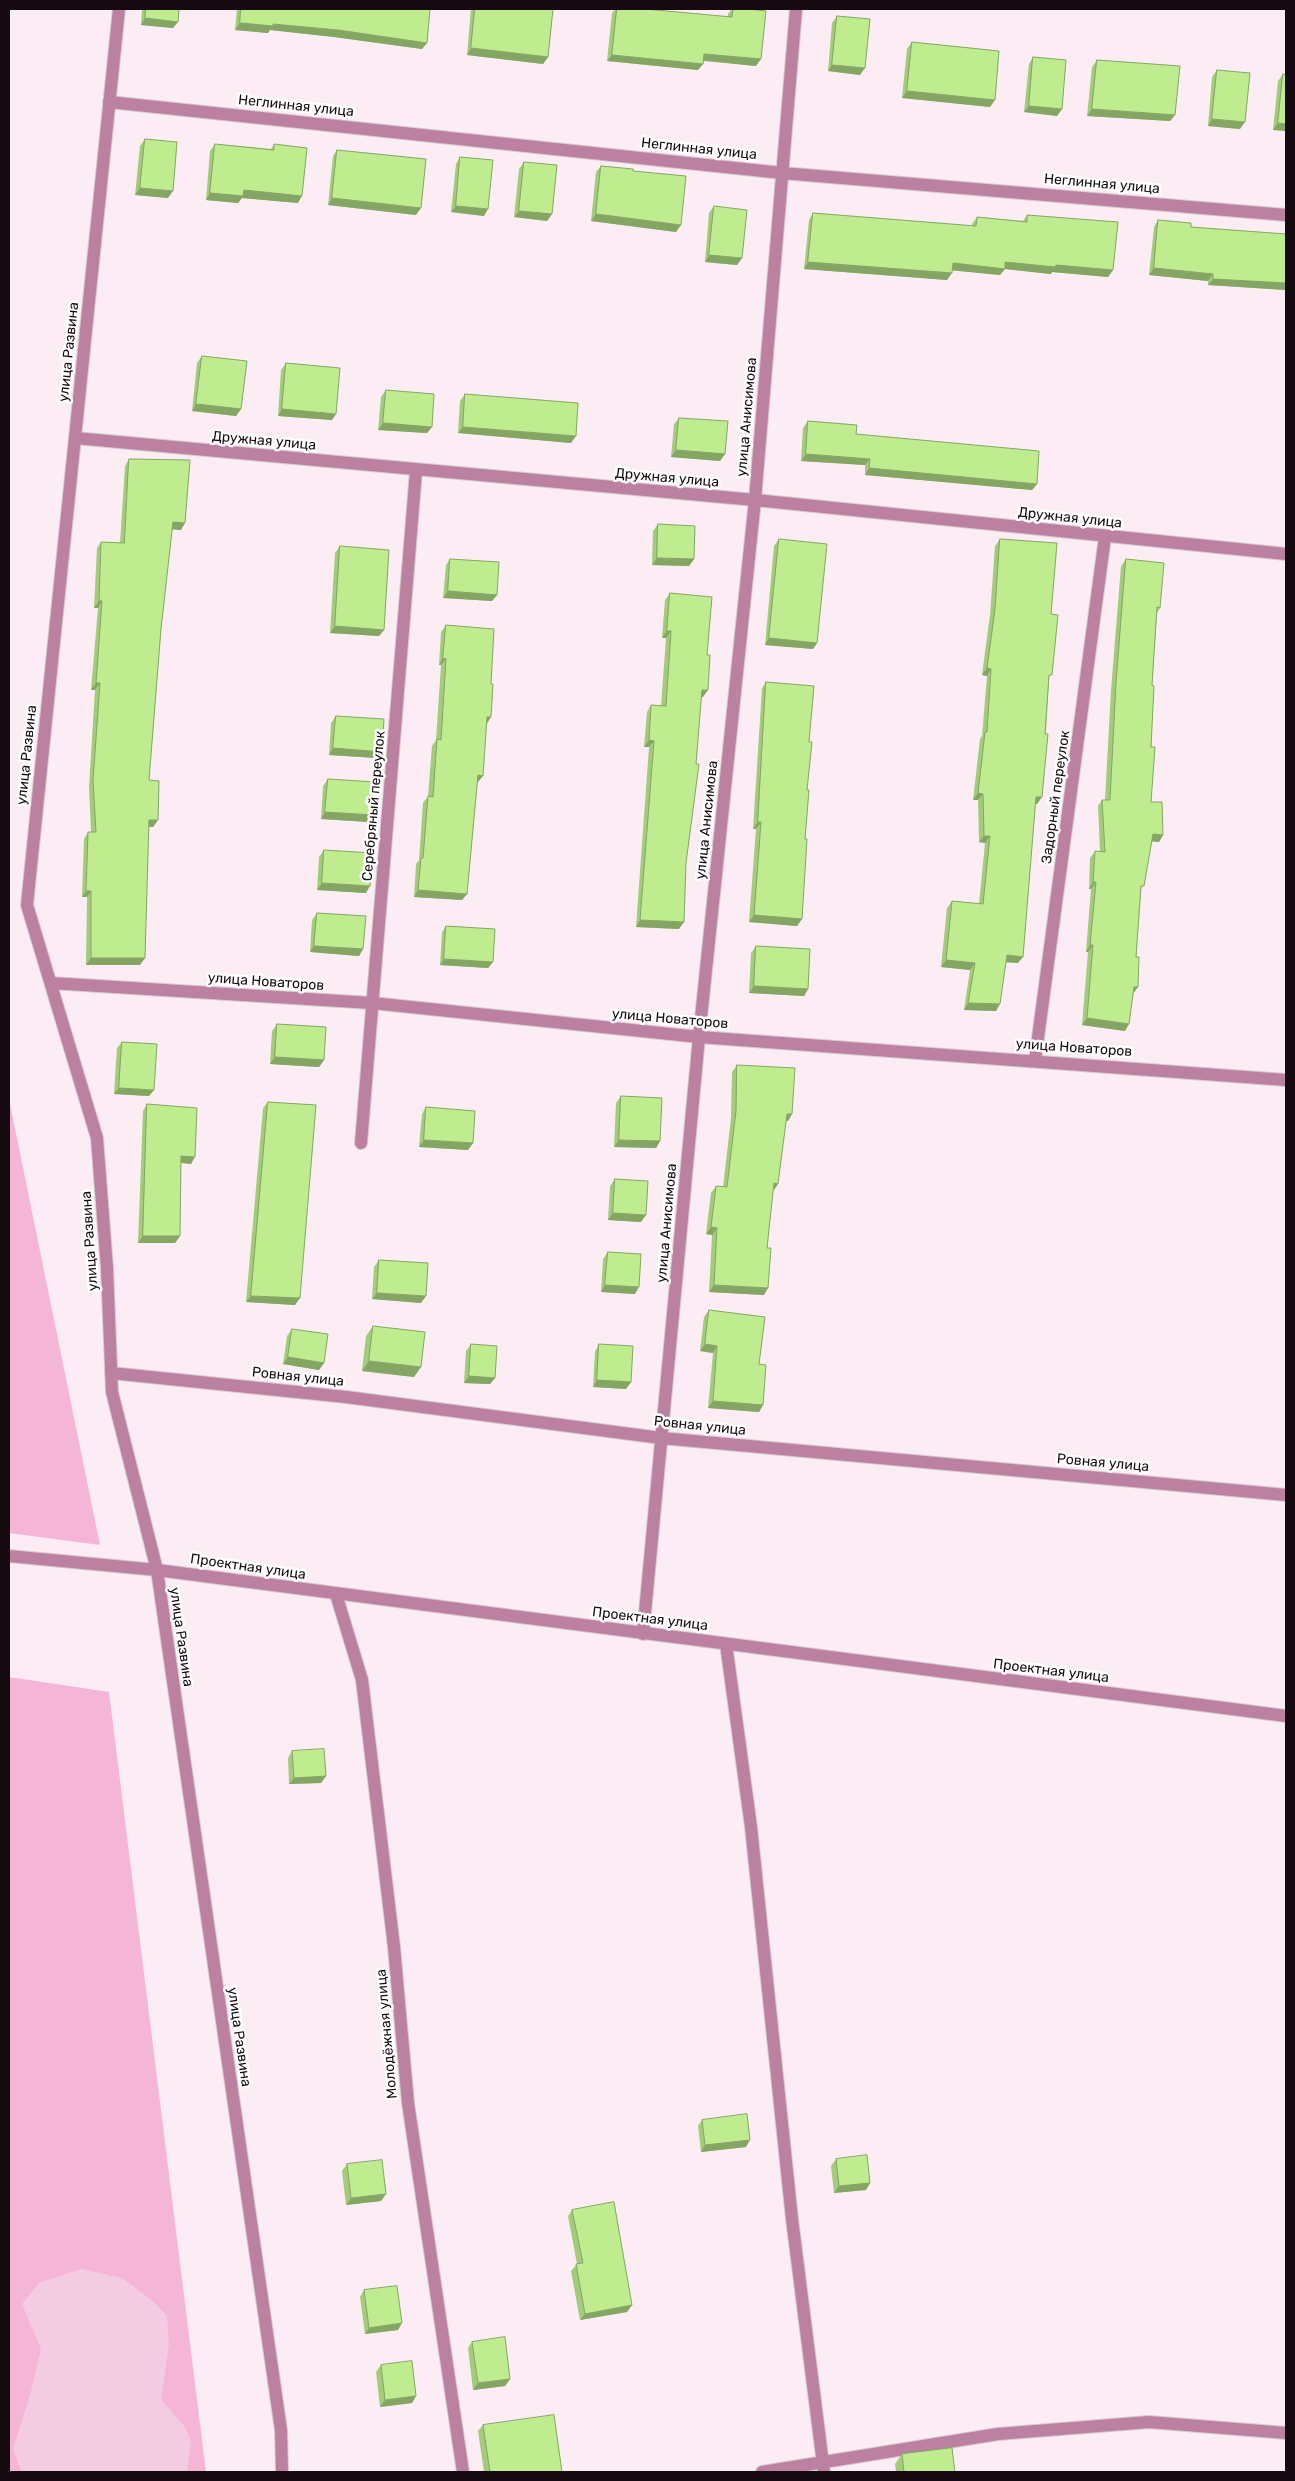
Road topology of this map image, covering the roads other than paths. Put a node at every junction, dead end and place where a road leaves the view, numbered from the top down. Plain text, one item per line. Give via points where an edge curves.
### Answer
1 (119, 9) edge
2 (796, 9) edge
3 (109, 102) junction
4 (782, 173) junction
5 (1286, 215) edge
6 (75, 438) junction
7 (416, 471) junction
8 (755, 500) junction
9 (1105, 537) junction
10 (1286, 554) edge
11 (51, 983) junction
12 (372, 1003) junction
13 (699, 1037) junction
14 (1035, 1060) junction
15 (1286, 1080) edge
16 (361, 1143) dead end
17 (111, 1373) junction
18 (661, 1438) junction
19 (1286, 1495) edge
20 (9, 1556) edge
21 (157, 1570) junction
22 (336, 1594) junction
23 (643, 1634) junction
24 (726, 1644) junction
25 (1286, 1716) edge
26 (1286, 2433) edge
27 (824, 2468) edge
28 (282, 2472) edge
29 (462, 2472) edge
30 (762, 2472) edge

1 - 3 street, улица Развина
2 - 4 street, улица Анисимова
3 - 4 street, Неглинная улица
3 - 6 street, улица Развина
4 - 5 street, Неглинная улица
4 - 8 street, улица Анисимова
6 - 7 street, Дружная улица
6 - 11 street, улица Развина via 27,905
7 - 8 street, Дружная улица
7 - 12 street, Серебряный переулок
8 - 9 street, Дружная улица
8 - 13 street, улица Анисимова
9 - 10 street, Дружная улица
9 - 14 street, Задорный переулок
11 - 12 street, улица Новаторов
11 - 17 street, улица Развина via 97,1138 108,1268
12 - 13 street, улица Новаторов
12 - 16 street, Серебряный переулок
13 - 14 street, улица Новаторов
13 - 18 street, улица Анисимова
14 - 15 street, улица Новаторов
17 - 18 street, Ровная улица via 346,1397
17 - 21 street, улица Развина via 112,1392
18 - 19 street, Ровная улица
18 - 23 street, улица Анисимова
20 - 21 street, Проектная улица
21 - 22 street, Проектная улица
21 - 28 street, улица Развина via 281,2430
22 - 23 street, Проектная улица
22 - 29 street, Молодёжная улица via 362,1680 394,1947 408,2103
23 - 24 street, Проектная улица
24 - 25 street, Проектная улица
24 - 27 street via 751,1827 784,2152
26 - 27 street via 1149,2422 998,2434
27 - 30 street

